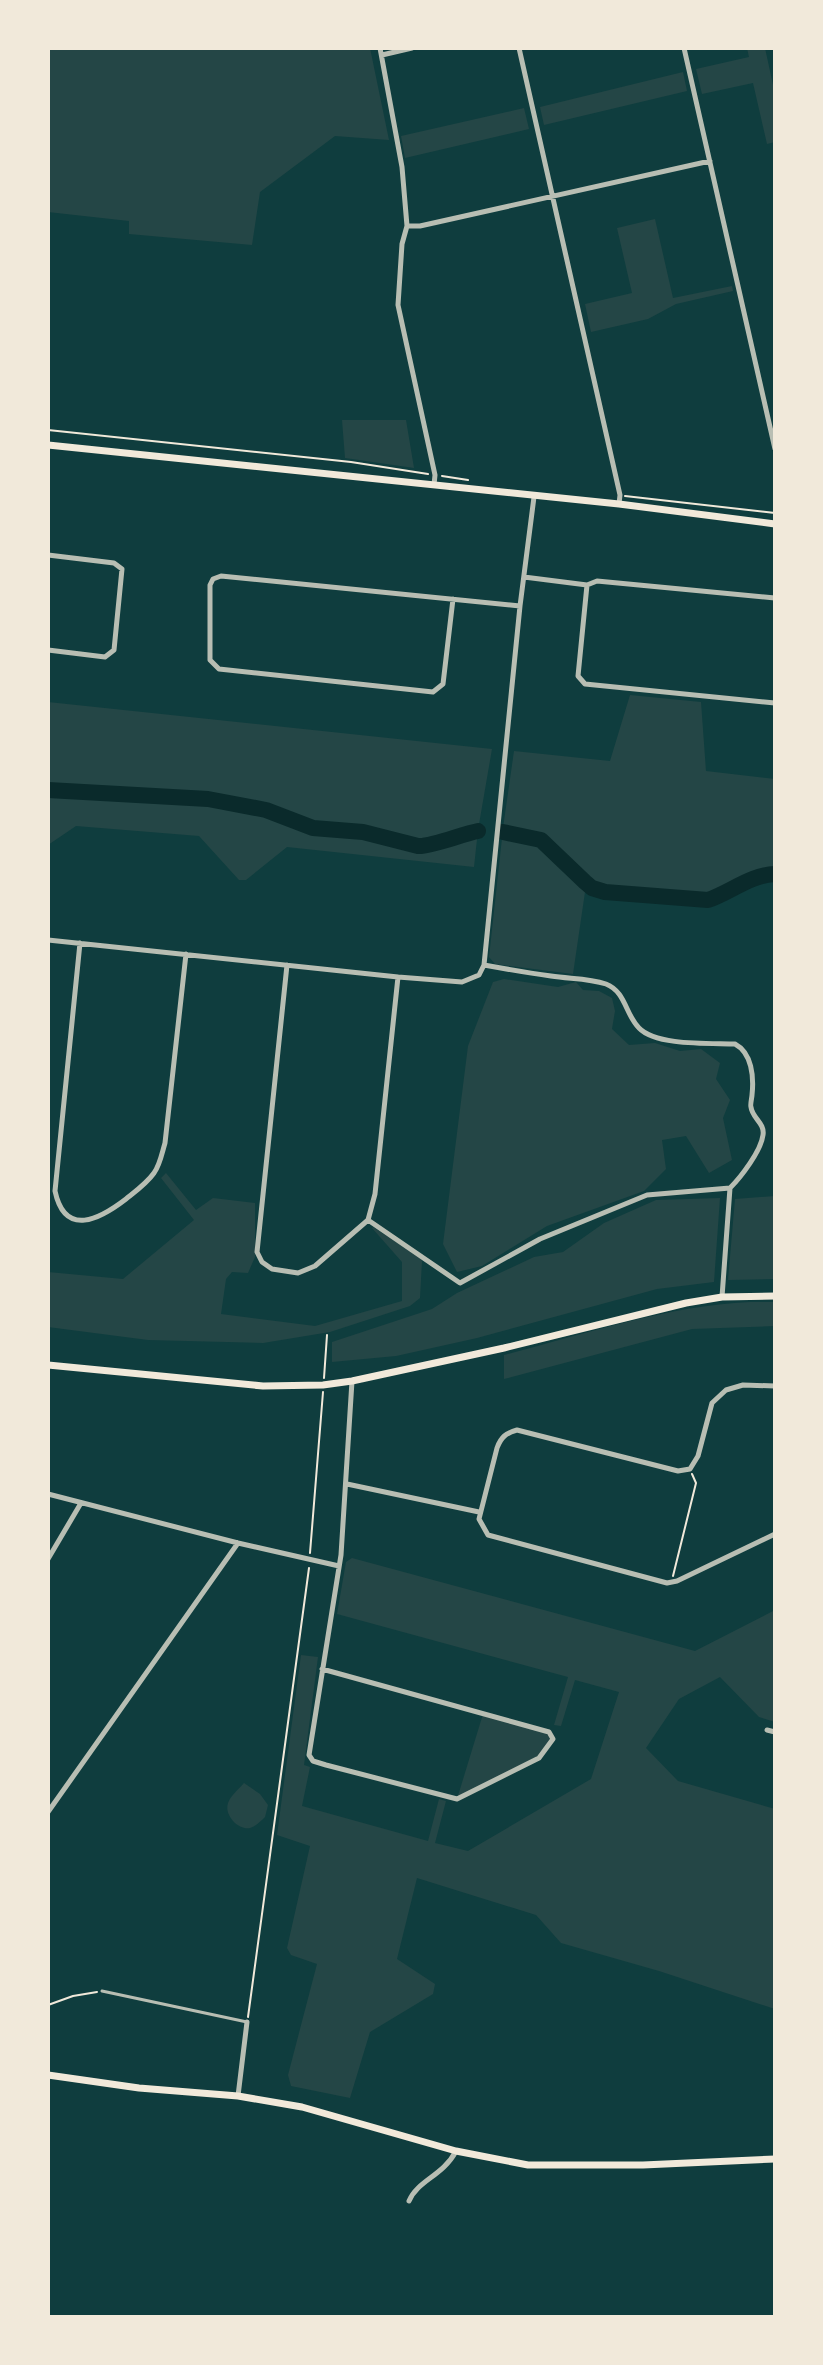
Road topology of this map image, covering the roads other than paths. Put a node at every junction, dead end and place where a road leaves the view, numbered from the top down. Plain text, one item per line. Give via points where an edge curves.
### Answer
1 (412, 48) edge
2 (519, 48) edge
3 (684, 48) edge
4 (381, 51) edge
5 (710, 161) junction
6 (552, 196) junction
7 (407, 226) junction
8 (48, 445) edge
9 (775, 449) edge
10 (434, 485) junction
11 (534, 497) junction
12 (619, 504) junction
13 (775, 524) edge
14 (48, 555) edge
15 (524, 577) junction
16 (587, 585) junction
17 (775, 598) edge
18 (453, 599) junction
19 (520, 606) junction
20 (48, 650) edge
21 (775, 703) edge
22 (48, 940) edge
23 (80, 943) junction
24 (186, 954) junction
25 (287, 965) junction
26 (484, 965) junction
27 (398, 977) junction
28 (730, 1188) junction
29 (368, 1220) junction
30 (775, 1296) edge
31 (722, 1297) junction
32 (48, 1365) edge
33 (352, 1381) junction
34 (775, 1386) edge
35 (347, 1484) junction
36 (48, 1494) edge
37 (81, 1503) junction
38 (479, 1512) junction
39 (775, 1534) edge
40 (238, 1543) junction
41 (48, 1559) edge
42 (339, 1566) junction
43 (322, 1669) junction
44 (767, 1730) dead end
45 (775, 1732) edge
46 (48, 1812) edge
47 (102, 1991) road end
48 (247, 2022) joint
49 (48, 2075) edge
50 (238, 2096) junction
51 (456, 2151) junction
52 (775, 2159) edge
53 (409, 2201) dead end

1 - 4 street
2 - 6 street
3 - 5 street
4 - 7 street
5 - 6 street
5 - 9 street
6 - 7 street
6 - 12 street
7 - 10 street via 398,305
8 - 10 main road
10 - 11 main road
11 - 12 main road
11 - 15 street
12 - 13 main road
14 - 20 street via 114,563 122,569 114,650 105,657
15 - 16 street
15 - 19 street
16 - 17 street via 597,581
16 - 21 street via 578,676 585,684
18 - 18 street via 221,576 210,585 210,660 219,669 433,692 443,684
18 - 19 street
19 - 26 street
22 - 23 street
23 - 24 street
23 - 24 street via 55,1191 58,1207 71,1218 88,1221 104,1216 155,1172 165,1143
24 - 25 street
25 - 27 street
25 - 29 street via 257,1252 272,1269 298,1273 315,1266
26 - 27 street via 479,975 462,982
26 - 28 street via 608,985 649,1035 741,1047 749,1059 750,1109 764,1132
27 - 29 street
28 - 29 street via 647,1195 540,1239 460,1283
28 - 31 street
30 - 31 main road
31 - 33 main road
32 - 33 main road via 263,1386
33 - 35 street
34 - 38 street via 743,1385 726,1390 712,1403 690,1469 678,1471 517,1430 507,1432 500,1439
35 - 38 street
35 - 42 street
36 - 37 street
37 - 40 street
37 - 41 street
38 - 39 street via 488,1535 667,1583
40 - 42 street
40 - 46 street
42 - 43 street
43 - 43 street via 309,1755 313,1761 457,1799 539,1758 553,1739 549,1732
44 - 45 street
47 - 48 lane
48 - 50 street
49 - 50 main road
50 - 51 main road via 313,2110
51 - 52 main road via 528,2165
51 - 53 street

